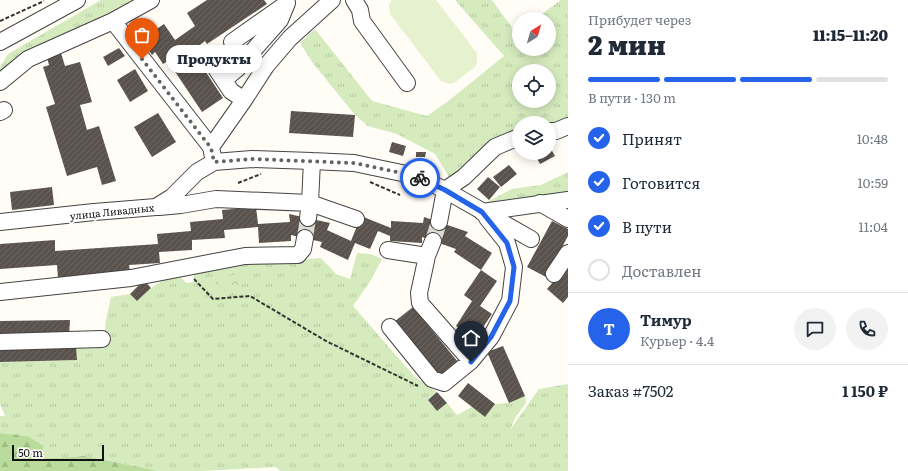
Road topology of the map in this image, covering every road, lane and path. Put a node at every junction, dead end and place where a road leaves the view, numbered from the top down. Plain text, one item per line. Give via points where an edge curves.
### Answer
1 (45, 0) edge
2 (77, 0) edge
3 (151, 0) edge
4 (332, 0) edge
5 (354, 0) edge
6 (290, 2) edge
7 (0, 21) edge
8 (113, 21) junction
9 (0, 42) edge
10 (232, 42) dead end
11 (211, 60) dead end
12 (224, 80) junction
13 (0, 82) edge
14 (407, 83) dead end
15 (244, 100) junction
16 (568, 126) edge
17 (556, 130) edge
18 (512, 140) edge
19 (212, 155) junction
20 (312, 161) junction
21 (445, 190) junction
22 (568, 200) edge
23 (540, 204) junction
24 (156, 207) junction
25 (309, 211) junction
26 (482, 212) junction
27 (356, 219) dead end
28 (568, 219) edge
29 (0, 222) edge
30 (439, 222) tunnel mouth
31 (305, 238) tunnel mouth
32 (531, 239) dead end
33 (388, 250) dead end
34 (568, 253) edge
35 (183, 268) junction
36 (554, 274) dead end
37 (0, 292) edge
38 (390, 327) dead end
39 (102, 339) dead end
40 (0, 342) edge
41 (471, 362) junction
42 (441, 386) junction

1 - 7 path
2 - 9 street
3 - 8 street
4 - 15 street via 290,38 266,66
5 - 14 street via 360,10 362,21
6 - 10 street
6 - 12 street via 280,20
8 - 13 street via 28,60
8 - 19 street
11 - 12 street
12 - 15 street via 231,91
15 - 19 street
16 - 17 street
18 - 21 street via 495,147 464,177
19 - 20 street, улица Ливадных
19 - 24 street, улица Ливадных via 172,197
20 - 21 street, улица Ливадных via 354,163 416,176
20 - 25 street
21 - 26 street, улица Ливадных
21 - 30 street
22 - 23 street
23 - 26 street
23 - 28 street
24 - 25 street via 216,199
24 - 29 street, улица Ливадных
25 - 27 street
26 - 32 street
26 - 41 street, улица Ливадных via 507,243 514,267 510,301 491,337
31 - 35 street via 303,249 298,255 245,256
33 - 41 street via 430,248 419,293 420,303
34 - 36 street
35 - 37 street via 131,278
35 - 42 path via 213,299 250,296 326,341 422,388
38 - 42 street
39 - 40 street
41 - 42 street, улица Ливадных

